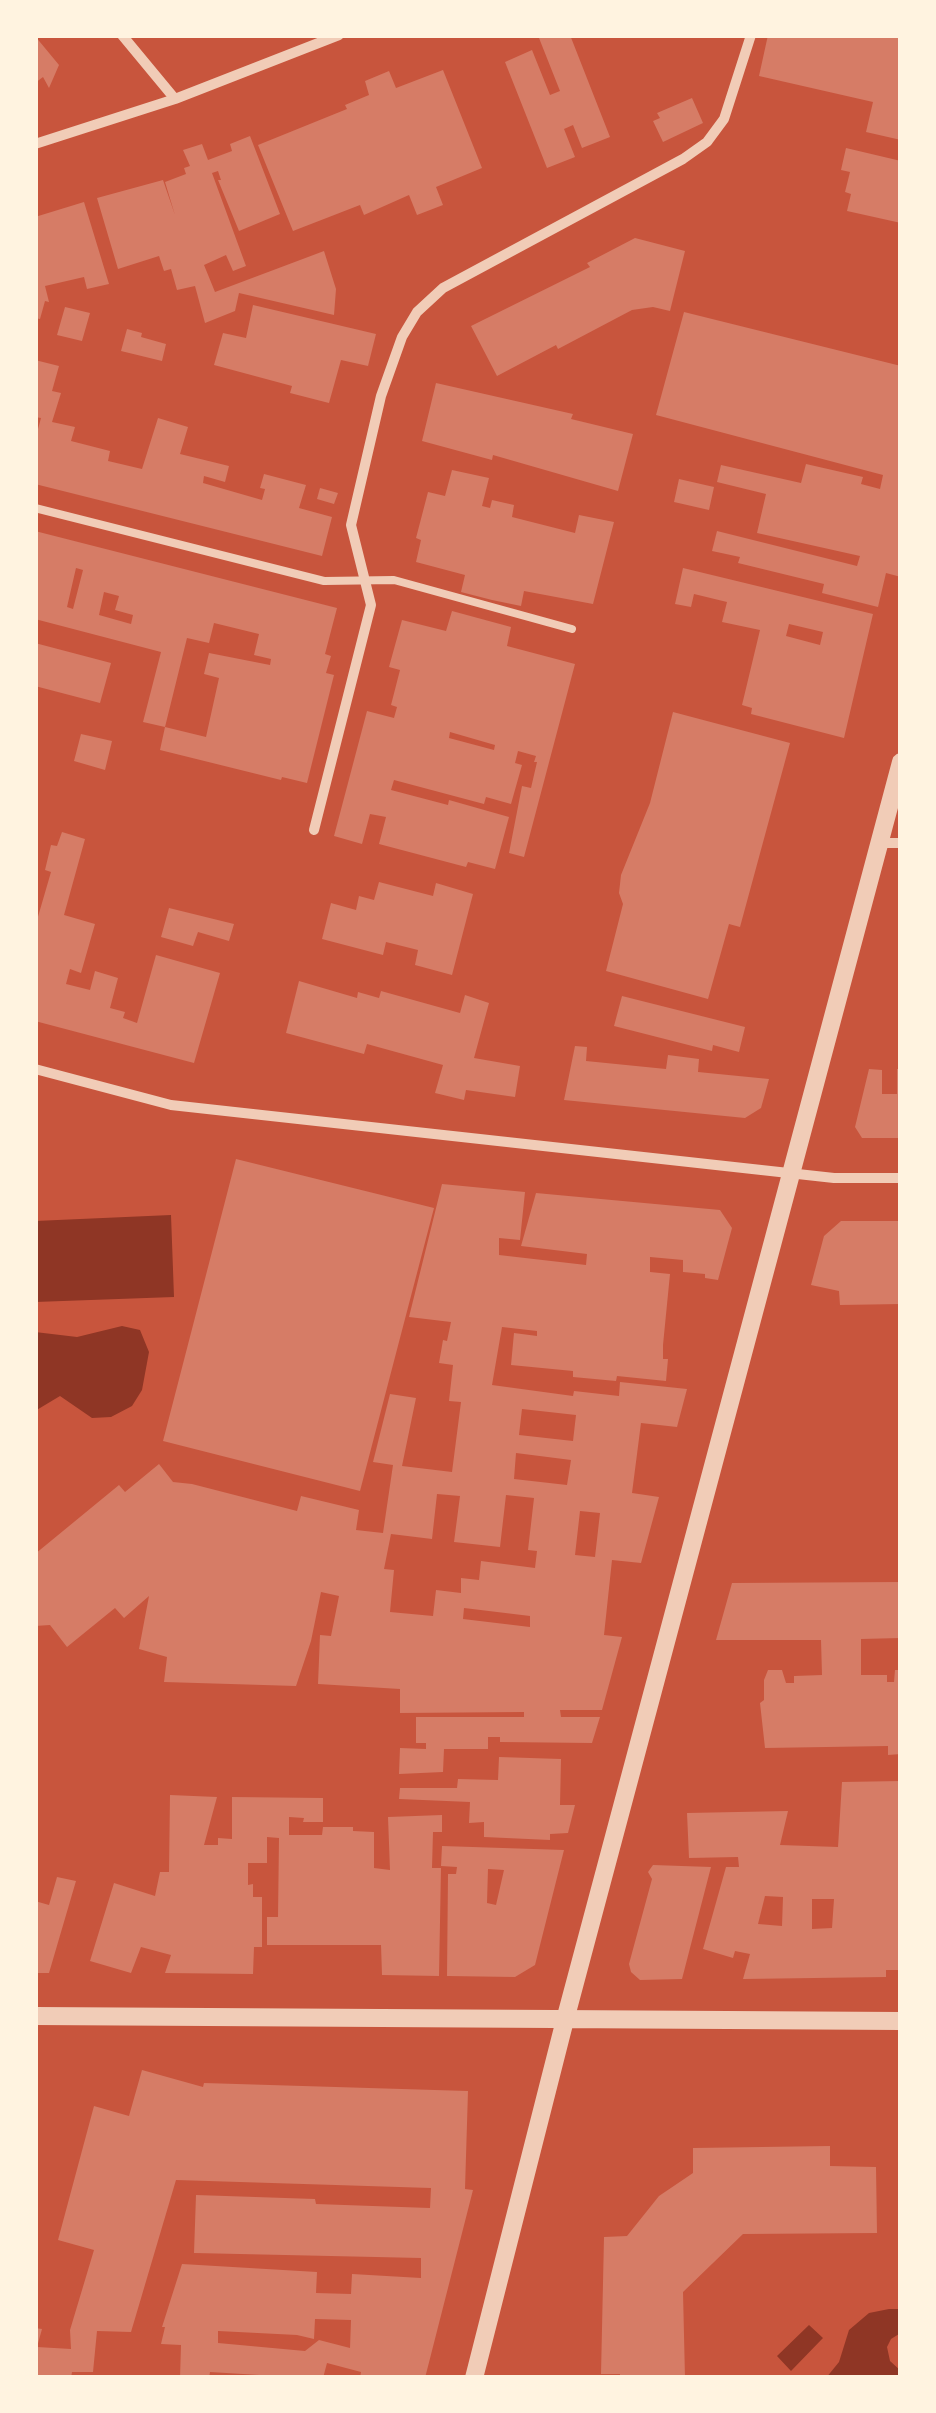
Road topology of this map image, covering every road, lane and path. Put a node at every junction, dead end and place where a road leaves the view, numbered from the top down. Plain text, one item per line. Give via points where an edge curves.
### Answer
1 (122, 35) edge
2 (339, 35) edge
3 (751, 35) edge
4 (175, 98) junction
5 (35, 144) edge
6 (35, 508) edge
7 (365, 580) junction
8 (572, 629) dead end
9 (901, 762) edge
10 (314, 830) dead end
11 (901, 842) edge
12 (878, 844) junction
13 (35, 1069) edge
14 (790, 1172) junction
15 (901, 1178) edge
16 (35, 2016) edge
17 (565, 2020) junction
18 (901, 2022) edge
19 (474, 2378) edge

1 - 4 street
2 - 4 street
3 - 7 street via 724,119 707,142 443,288 417,312 381,396 351,524
4 - 5 street
6 - 7 lane via 324,582
7 - 8 lane via 394,580
7 - 10 street via 371,605
9 - 12 street
11 - 12 street
12 - 14 street
13 - 14 street via 171,1104
14 - 15 street
14 - 17 street
16 - 17 street
17 - 18 street
17 - 19 street

